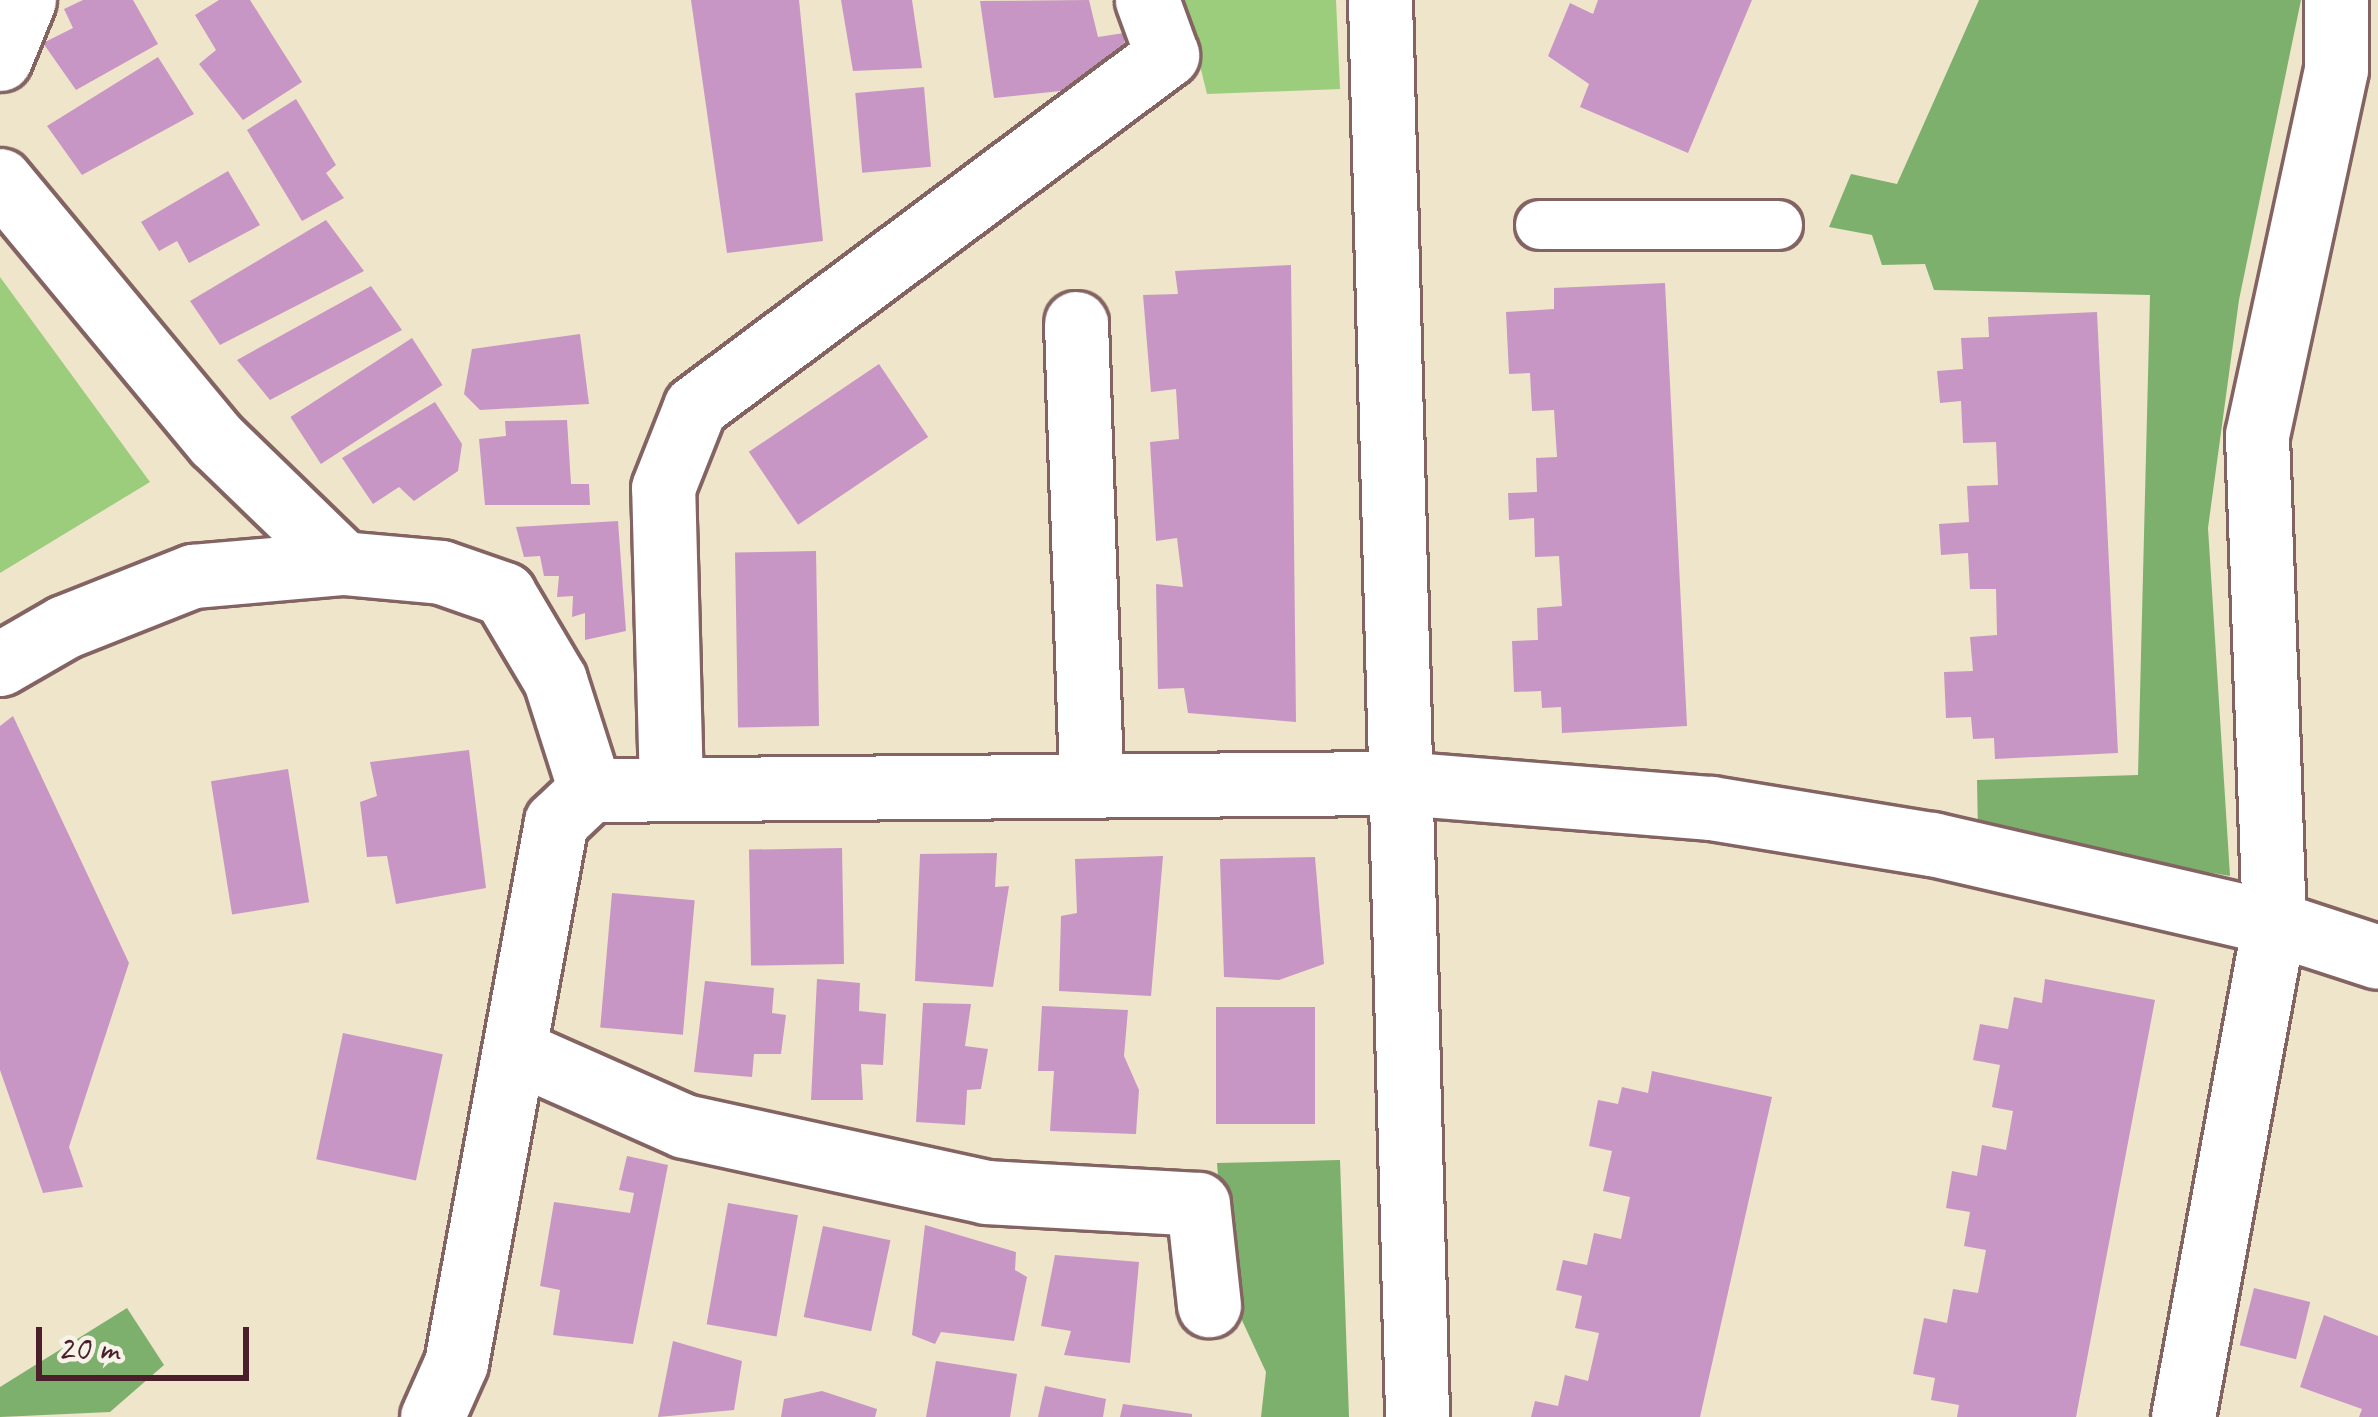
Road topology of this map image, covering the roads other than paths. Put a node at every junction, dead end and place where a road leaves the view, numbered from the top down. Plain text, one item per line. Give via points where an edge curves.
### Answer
1 (24, 0) edge
2 (1147, 0) edge
3 (1380, 0) edge
4 (2336, 0) edge
5 (0, 59) edge
6 (2357, 67) edge
7 (0, 179) edge
8 (1540, 225) dead end
9 (1778, 225) dead end
10 (1076, 323) dead end
11 (344, 563) junction
12 (0, 664) edge
13 (1400, 783) junction
14 (1091, 785) junction
15 (671, 788) junction
16 (590, 790) junction
17 (2274, 923) junction
18 (2378, 957) edge
19 (515, 1051) junction
20 (1209, 1305) dead end
21 (432, 1417) edge
22 (1418, 1417) edge
23 (2183, 1417) edge

1 - 5 street
2 - 15 street via 1167,55 695,407 663,488
3 - 13 street
4 - 6 street
6 - 17 street via 2258,435
7 - 11 street via 218,440
8 - 9 street
10 - 14 street
11 - 12 street via 194,575 64,627
11 - 16 street via 441,572 504,594 555,680
13 - 14 street
13 - 17 street via 1777,817
13 - 22 street
14 - 15 street
15 - 16 street
16 - 19 street via 556,822
17 - 18 street
17 - 23 street
19 - 20 street via 684,1126 986,1192 1198,1204
19 - 21 street via 456,1363

